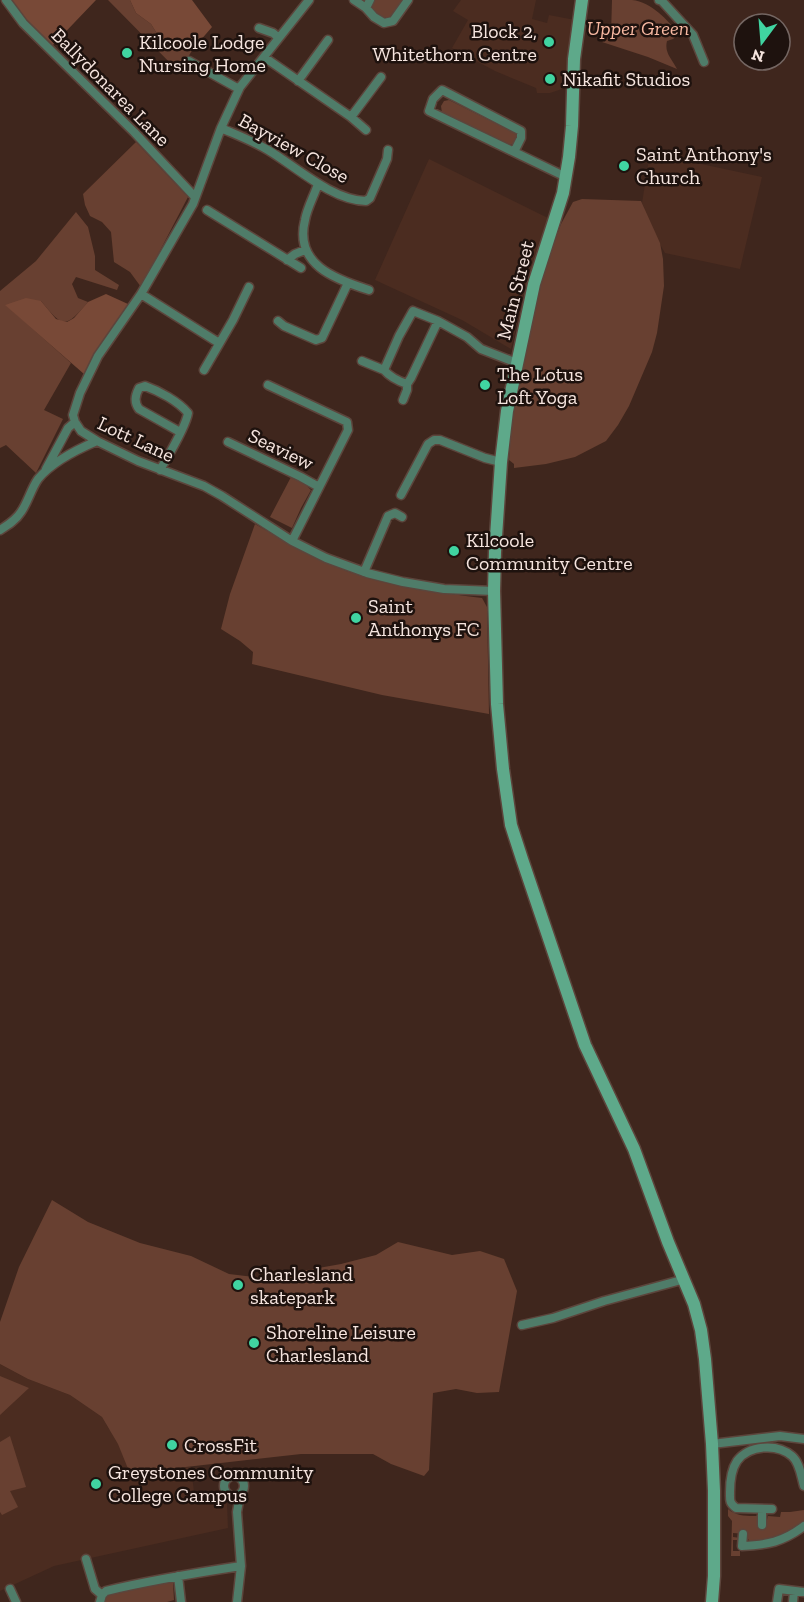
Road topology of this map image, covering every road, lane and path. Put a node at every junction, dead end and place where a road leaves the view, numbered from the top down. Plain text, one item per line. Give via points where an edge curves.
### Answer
1 (6, 0) edge
2 (309, 0) edge
3 (354, 0) edge
4 (408, 0) edge
5 (582, 0) edge
6 (661, 0) edge
7 (368, 4) edge
8 (259, 28) dead end
9 (279, 38) junction
10 (328, 40) dead end
11 (264, 57) junction
12 (189, 61) dead end
13 (704, 62) dead end
14 (381, 77) dead end
15 (298, 81) junction
16 (239, 89) junction
17 (351, 117) junction
18 (221, 128) junction
19 (366, 130) dead end
20 (388, 150) dead end
21 (514, 152) junction
22 (566, 177) junction
23 (318, 184) junction
24 (195, 197) junction
25 (207, 210) dead end
26 (305, 250) junction
27 (287, 260) junction
28 (301, 268) dead end
29 (348, 283) junction
30 (249, 287) dead end
31 (369, 290) dead end
32 (141, 294) junction
33 (278, 321) dead end
34 (438, 321) junction
35 (219, 343) junction
36 (362, 362) dead end
37 (517, 363) junction
38 (204, 370) dead end
39 (384, 370) junction
40 (268, 384) dead end
41 (407, 384) junction
42 (403, 400) dead end
43 (75, 422) junction
44 (180, 432) junction
45 (97, 441) junction
46 (228, 442) dead end
47 (501, 462) junction
48 (160, 470) junction
49 (45, 472) junction
50 (319, 487) junction
51 (401, 495) dead end
52 (402, 517) dead end
53 (0, 530) edge
54 (292, 541) junction
55 (364, 572) junction
56 (494, 591) junction
57 (685, 1279) junction
58 (522, 1325) dead end
59 (804, 1438) edge
60 (712, 1444) junction
61 (801, 1464) edge
62 (804, 1486) edge
63 (229, 1495) junction
64 (240, 1495) junction
65 (237, 1512) junction
66 (762, 1525) dead end
67 (804, 1526) edge
68 (743, 1534) dead end
69 (86, 1559) dead end
70 (241, 1566) junction
71 (178, 1575) junction
72 (10, 1589) dead end
73 (794, 1591) junction
74 (804, 1592) edge
75 (101, 1599) edge
76 (238, 1601) edge
77 (16, 1602) edge
78 (181, 1602) edge
79 (712, 1602) edge
80 (777, 1602) edge
81 (793, 1602) edge

1 - 24 street, Ballydonarea Lane via 23,23
2 - 9 street, Lott Lane
3 - 7 street
4 - 7 street via 393,21 384,23 374,17
5 - 22 main road, Main Street
6 - 13 street via 693,35
8 - 9 street
9 - 11 street, Lott Lane
10 - 15 street
11 - 15 street
11 - 16 street, Lott Lane
12 - 16 street
14 - 17 street
15 - 17 street
16 - 18 street, Lott Lane
17 - 19 street
18 - 23 street, Bayview Close via 269,151
18 - 24 street, Lott Lane
20 - 23 street, Bayview Close via 366,201
21 - 21 street via 429,111 433,99 442,90 521,131
21 - 22 street
22 - 37 main road, Main Street via 534,284
23 - 26 street via 305,219
24 - 32 street, Lott Lane
25 - 27 street
26 - 27 street
26 - 29 street via 322,269
27 - 28 street
29 - 31 street
29 - 33 street via 322,338 316,340
30 - 35 street
32 - 35 street
32 - 43 street, Lott Lane via 98,356 80,393 73,415
34 - 37 street via 481,349
34 - 39 street via 413,311
34 - 41 street
35 - 38 street
36 - 39 street
37 - 47 main road, Main Street
39 - 41 street
40 - 50 street, Seaview via 347,422 345,438
41 - 42 street
43 - 45 street, Lott Lane
43 - 49 street
44 - 44 street via 188,413 152,388 139,388 135,398 139,409
44 - 48 street
45 - 48 street, Lott Lane
45 - 49 street via 81,447
46 - 50 street, Seaview
47 - 51 street via 434,440 428,444
47 - 56 main road, Main Street
48 - 54 street, Lott Lane via 204,486
49 - 53 street via 21,513
50 - 54 street, Seaview
52 - 55 street via 395,513 388,516
54 - 55 street, Lott Lane
55 - 56 street, Lott Lane via 444,589
56 - 57 main road, Main Street via 497,704 512,825 585,1045 634,1149
57 - 58 street
57 - 60 main road, Main Street via 705,1359
59 - 60 street via 780,1436
60 - 79 main road, Main Street
61 - 62 street
61 - 66 street via 782,1450 770,1447 757,1448 737,1461 732,1472 730,1501 736,1508 767,1509
63 - 64 street
63 - 64 street via 224,1483 235,1476 245,1483
63 - 65 street
64 - 65 street
65 - 70 street
67 - 68 street via 764,1545 742,1546
69 - 75 street
70 - 71 street
70 - 76 street
71 - 75 street via 106,1591
71 - 78 street
72 - 77 street
73 - 74 street
73 - 80 street via 779,1589
73 - 81 street

